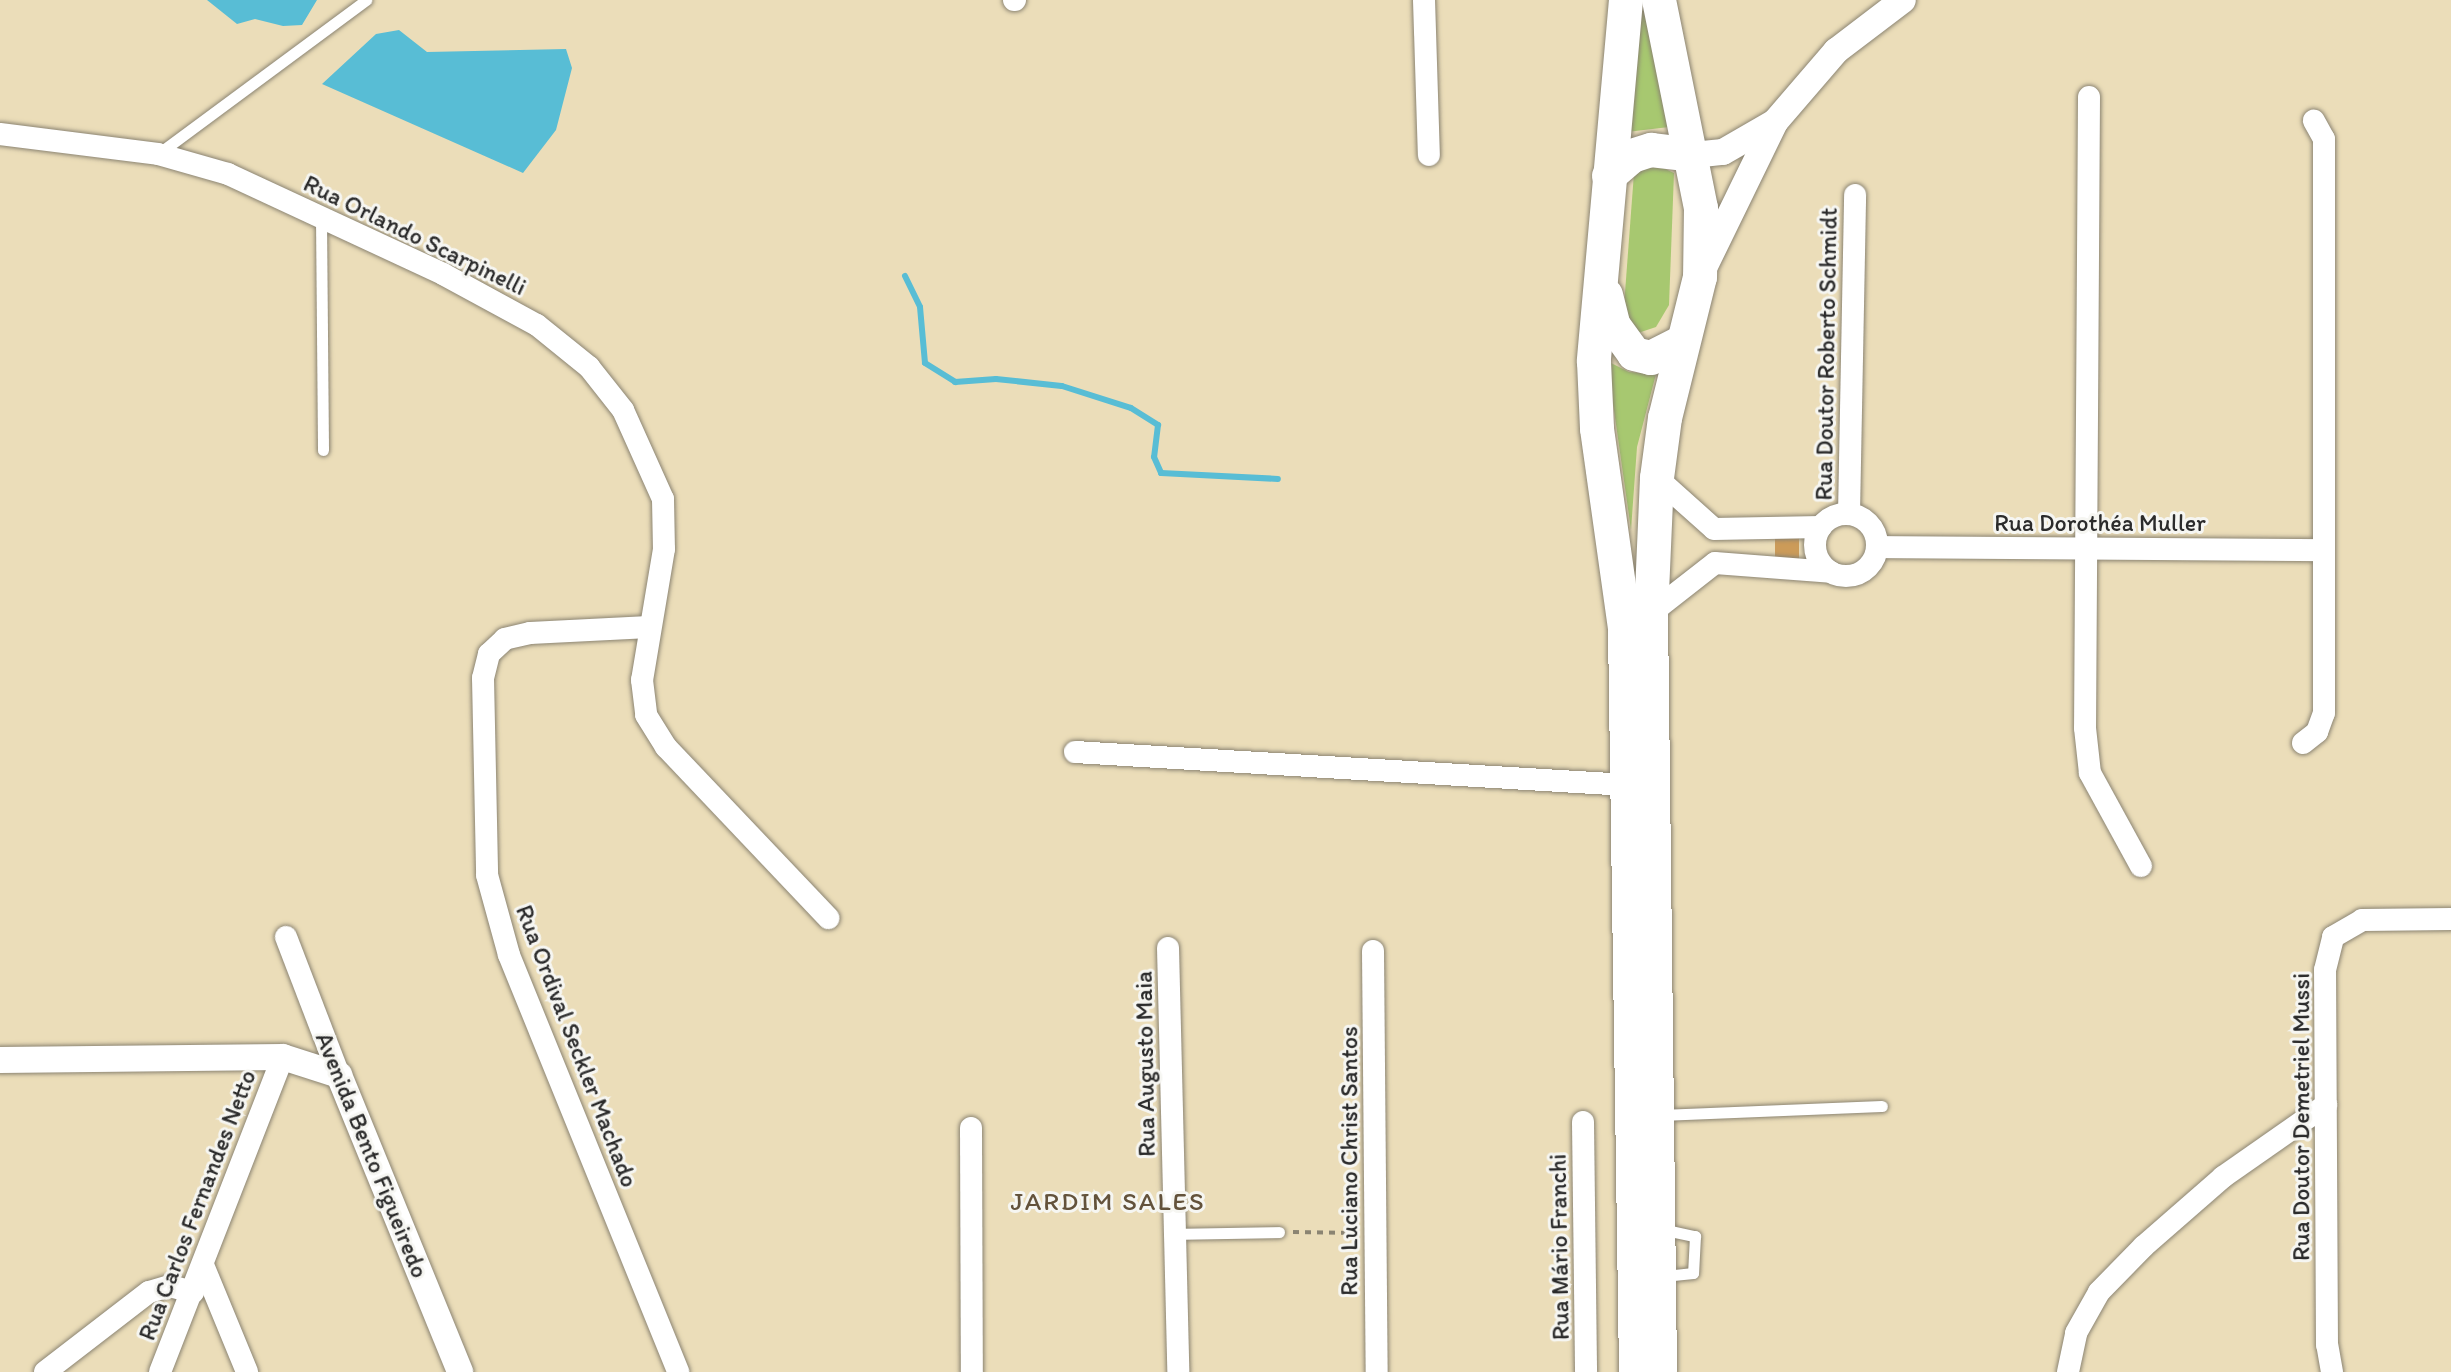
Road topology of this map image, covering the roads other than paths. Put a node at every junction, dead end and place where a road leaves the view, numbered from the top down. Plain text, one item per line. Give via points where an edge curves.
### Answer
1 (366, 0) edge
2 (1424, 0) edge
3 (1626, 0) edge
4 (1659, 0) edge
5 (1903, 0) edge
6 (2089, 97) dead end
7 (2314, 121) dead end
8 (1775, 122) junction
9 (0, 134) edge
10 (158, 154) junction
11 (1429, 155) dead end
12 (1693, 155) junction
13 (1609, 176) junction
14 (1855, 195) dead end
15 (321, 218) junction
16 (1700, 277) junction
17 (1602, 283) junction
18 (1683, 342) junction
19 (323, 450) dead end
20 (1657, 478) junction
21 (1849, 514) junction
22 (1821, 527) junction
23 (1714, 529) junction
24 (1877, 547) junction
25 (2089, 549) junction
26 (2322, 550) junction
27 (1715, 563) junction
28 (1831, 572) junction
29 (1651, 613) junction
30 (649, 627) junction
31 (2303, 743) dead end
32 (1075, 752) dead end
33 (1627, 785) junction
34 (2141, 866) dead end
35 (828, 918) dead end
36 (2451, 919) edge
37 (286, 937) dead end
38 (1168, 948) dead end
39 (1373, 951) dead end
40 (283, 1057) junction
41 (0, 1060) edge
42 (339, 1075) junction
43 (2326, 1105) junction
44 (1882, 1106) dead end
45 (1656, 1115) junction
46 (1583, 1122) dead end
47 (971, 1128) dead end
48 (1279, 1232) road end
49 (1175, 1234) junction
50 (203, 1265) junction
51 (193, 1292) junction
52 (45, 1372) edge
53 (160, 1372) edge
54 (247, 1372) edge
55 (460, 1372) edge
56 (678, 1372) edge
57 (972, 1372) edge
58 (1178, 1372) edge
59 (1377, 1372) edge
60 (1586, 1372) edge
61 (1636, 1372) edge
62 (1660, 1372) edge
63 (2068, 1372) edge
64 (2332, 1372) edge

1 - 10 lane
2 - 11 street
3 - 13 main road
4 - 12 main road
5 - 8 street via 1836,51
6 - 25 street
7 - 26 street via 2324,139
8 - 12 street via 1723,152
8 - 16 street
9 - 10 street, Rua Orlando Scarpinelli
10 - 15 street, Rua Orlando Scarpinelli via 228,174
12 - 13 main road via 1651,150 1632,156
12 - 16 main road via 1701,208
13 - 17 main road
14 - 21 street, Rua Doutor Roberto Schmidt
15 - 19 lane
15 - 30 street, Rua Orlando Scarpinelli via 537,325 589,367 623,410 663,499 664,549
16 - 18 main road
17 - 18 main road via 1614,326 1634,354 1651,358
17 - 33 main road via 1594,375 1625,629
18 - 20 main road
20 - 23 street
20 - 29 main road
21 - 22 street
21 - 24 street via 1870,525
22 - 23 street
22 - 28 street via 1815,546
23 - 27 street
24 - 25 street, Rua Dorothéa Muller
24 - 28 street via 1861,572
25 - 26 street, Rua Dorothéa Muller
25 - 34 street via 2085,728 2090,773
26 - 31 street via 2324,713 2317,732
27 - 28 street
27 - 29 street
29 - 45 main road
30 - 35 street, Rua Orlando Scarpinelli via 642,680 646,715 666,747
30 - 56 street, Rua Ordival Seckler Machado via 530,633 505,639 489,654 483,678 487,875 509,955
32 - 33 street
33 - 61 main road
36 - 43 street, Rua Doutor Demetriel Mussi via 2362,920 2333,937 2325,970
37 - 42 street, Avenida Bento Figueiredo
38 - 49 street, Rua Augusto Maia
39 - 59 street, Rua Luciano Christ Santos
40 - 41 street
40 - 42 street
40 - 50 street, Rua Carlos Fernandes Netto
42 - 55 street, Avenida Bento Figueiredo
43 - 63 street via 2223,1177 2099,1292 2076,1333
43 - 64 street, Rua Doutor Demetriel Mussi via 2327,1345
44 - 45 lane
45 - 62 main road
46 - 60 street, Rua Mário Franchi
47 - 57 street
48 - 49 lane
49 - 58 street, Rua Augusto Maia
50 - 51 street, Rua Carlos Fernandes Netto
50 - 54 street
51 - 52 street via 170,1286 149,1292
51 - 53 street, Rua Carlos Fernandes Netto

